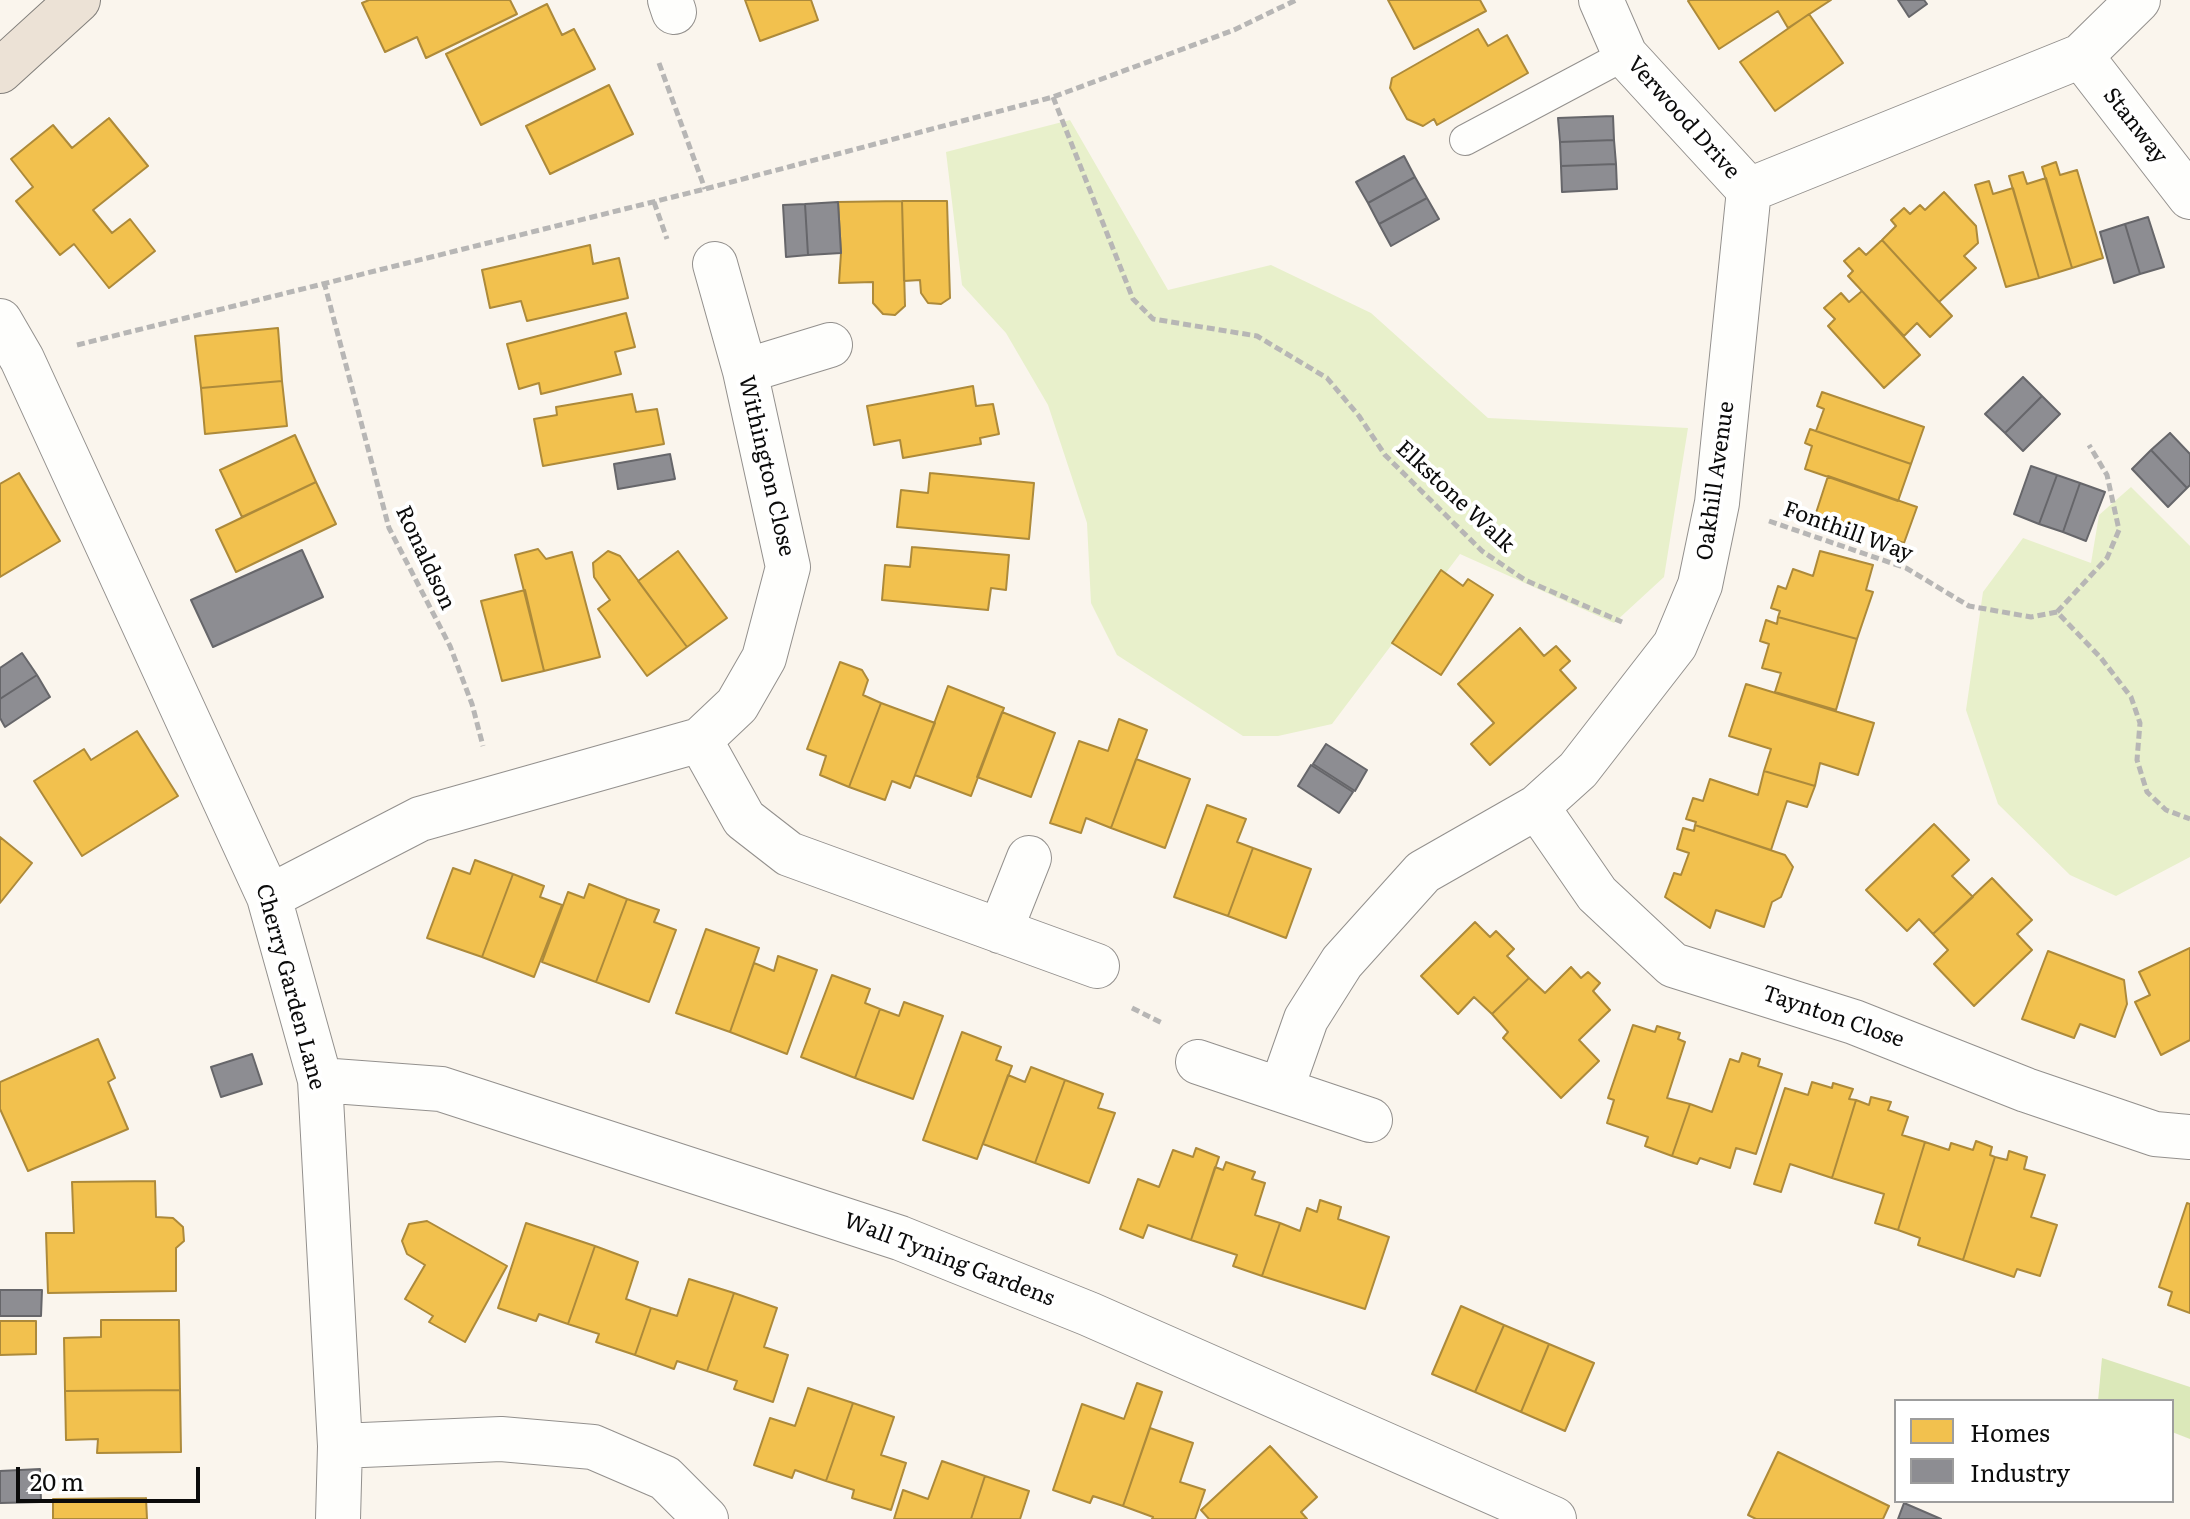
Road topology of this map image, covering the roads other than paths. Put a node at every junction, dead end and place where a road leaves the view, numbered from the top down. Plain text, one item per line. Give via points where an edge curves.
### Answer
1 (78, 0) edge
2 (1601, 0) edge
3 (2138, 0) edge
4 (1625, 55) junction
5 (2081, 56) junction
6 (0, 71) edge
7 (1465, 140) dead end
8 (1749, 190) junction
9 (2190, 197) edge
10 (715, 264) dead end
11 (0, 321) edge
12 (830, 345) dead end
13 (745, 371) junction
14 (700, 740) junction
15 (1537, 807) junction
16 (1029, 858) dead end
17 (269, 897) junction
18 (1000, 931) junction
19 (1097, 966) road end
20 (1198, 1062) road end
21 (320, 1080) junction
22 (1281, 1090) junction
23 (1370, 1120) dead end
24 (2190, 1137) edge
25 (340, 1446) junction
26 (338, 1519) edge
27 (706, 1519) edge
28 (1554, 1519) edge

1 - 6 main road
2 - 4 street, Verwood Drive
3 - 5 street
4 - 7 lane
4 - 8 street, Verwood Drive
5 - 8 street
5 - 9 street, Stanway
8 - 15 street, Oakhill Avenue via 1717,503 1700,585 1675,645 1578,770
10 - 13 street, Withington Close
11 - 17 street, Cherry Garden Lane
12 - 13 street
13 - 14 street, Withington Close via 788,567 764,658 737,705
14 - 17 street, Withington Close via 420,819
14 - 18 street via 744,819 789,854
15 - 22 street, Oakhill Avenue via 1423,872 1342,962 1306,1019
15 - 24 street, Taynton Close via 1597,894 1673,965 1854,1022 2155,1134
16 - 18 street
17 - 21 street, Cherry Garden Lane
18 - 19 street
20 - 22 street
21 - 25 street, Cherry Garden Lane
21 - 28 street, Wall Tyning Gardens via 441,1089 900,1238 1089,1314
22 - 23 street
25 - 26 street, Cherry Garden Lane
25 - 27 street via 501,1439 593,1447 665,1478

